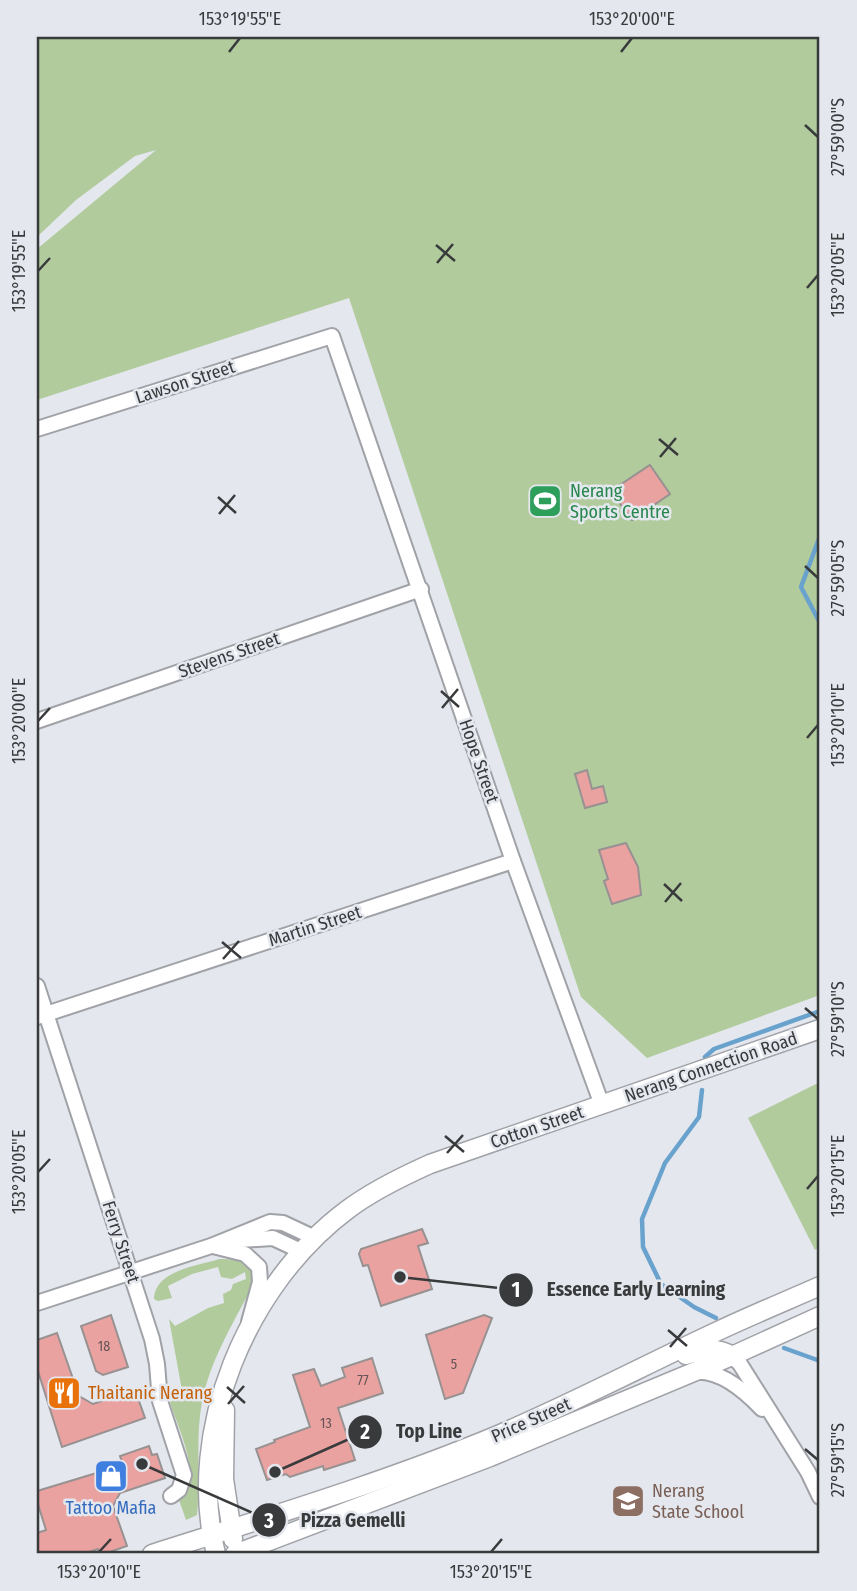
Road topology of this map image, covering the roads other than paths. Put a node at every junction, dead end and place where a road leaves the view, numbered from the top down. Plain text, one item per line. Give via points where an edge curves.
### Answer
1 (332, 335) joint
2 (37, 429) edge
3 (421, 589) junction
4 (37, 721) edge
5 (513, 861) junction
6 (37, 986) edge
7 (42, 1016) edge
8 (820, 1029) edge
9 (602, 1105) junction
10 (211, 1245) junction
11 (309, 1245) junction
12 (131, 1272) junction
13 (820, 1286) edge
14 (37, 1303) edge
15 (820, 1316) edge
16 (247, 1332) junction
17 (732, 1356) junction
18 (646, 1367) junction
19 (694, 1372) junction
20 (226, 1382) junction
21 (778, 1425) junction
22 (171, 1496) dead end
23 (820, 1496) edge
24 (231, 1530) junction
25 (212, 1536) junction
26 (152, 1554) edge
27 (216, 1554) edge
28 (236, 1554) edge

1 - 2 street, Lawson Street
1 - 3 street, Hope Street
3 - 4 street, Stevens Street
3 - 5 street, Hope Street
5 - 7 street, Martin Street
5 - 9 street, Hope Street
6 - 7 street, Ferry Street
7 - 12 street, Ferry Street
8 - 9 main road, Nerang Connection Road
9 - 11 main road, Cotton Street via 418,1169 362,1200
10 - 11 street via 274,1222 283,1223
10 - 12 street
10 - 16 street via 245,1254 259,1267 260,1282
11 - 16 main road
12 - 14 street
12 - 22 street, Ferry Street via 156,1354 160,1401 183,1473 182,1486
13 - 18 main road, Price Street
15 - 17 main road, Price Street
16 - 20 main road
17 - 18 main road via 711,1349
17 - 19 main road, Price Street
17 - 21 street
18 - 24 main road, Price Street via 458,1451
19 - 21 street via 722,1377
19 - 28 main road, Price Street via 490,1457
20 - 24 main road via 224,1479
20 - 25 main road via 210,1450
21 - 23 street
24 - 25 main road, Price Street
24 - 28 main road
25 - 26 main road, Price Street
25 - 27 main road

